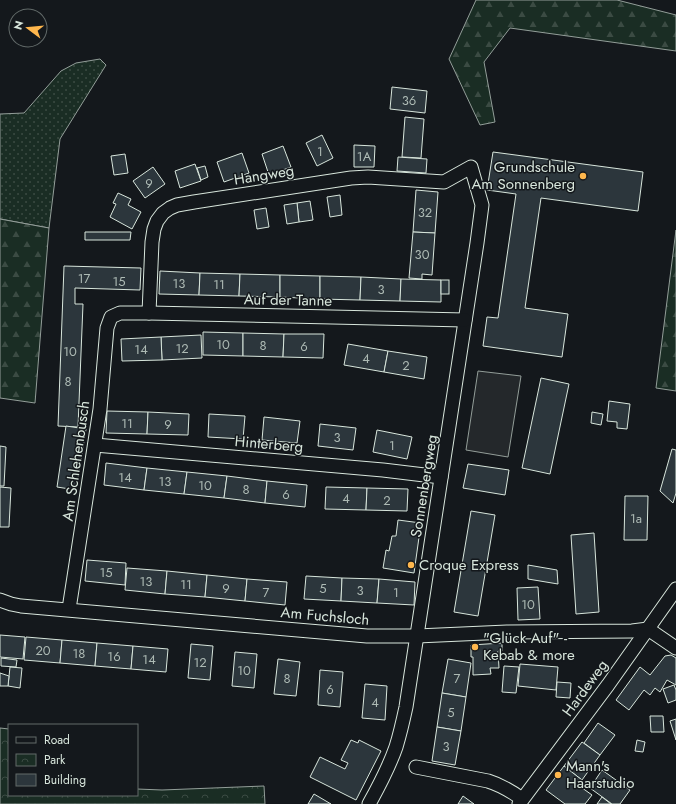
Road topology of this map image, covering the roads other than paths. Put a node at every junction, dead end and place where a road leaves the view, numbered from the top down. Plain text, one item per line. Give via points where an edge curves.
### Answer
1 (470, 167) joint
2 (149, 313) junction
3 (111, 317) joint
4 (465, 320) junction
5 (94, 445) junction
6 (441, 477) junction
7 (676, 589) edge
8 (0, 600) edge
9 (69, 609) junction
10 (648, 629) junction
11 (417, 636) junction
12 (676, 648) edge
13 (416, 767) dead end
14 (520, 801) edge
15 (369, 804) edge

1 - 2 street, Hangweg via 444,182 351,178 170,208 157,221 154,229
1 - 4 street, Sonnenbergweg via 482,205
2 - 3 street, Auf der Tanne via 120,313
2 - 4 street, Auf der Tanne
3 - 5 street, Am Schlehenbusch via 107,328 100,410
4 - 6 street, Sonnenbergweg
5 - 6 street, Hinterberg
5 - 9 street, Am Schlehenbusch
6 - 11 street, Sonnenbergweg
7 - 10 street, Hardeweg
8 - 9 street, Am Fuchsloch via 21,606
9 - 11 street, Am Fuchsloch via 366,636
10 - 11 street, Am Fuchsloch
10 - 12 street
10 - 14 street, Hardeweg
11 - 15 street, Sonnenbergweg via 406,707 395,749
13 - 14 street via 488,781 510,790

